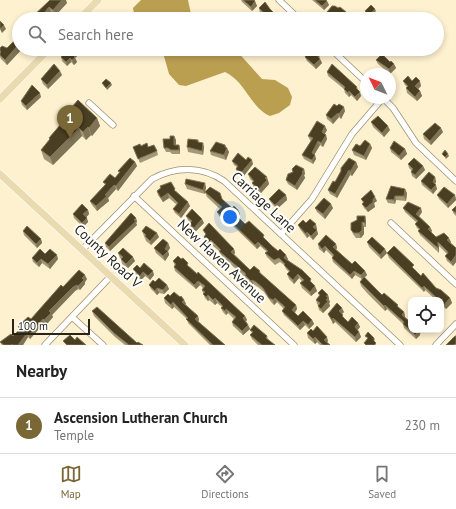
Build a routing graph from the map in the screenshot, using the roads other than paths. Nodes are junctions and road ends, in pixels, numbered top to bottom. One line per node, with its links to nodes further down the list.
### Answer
1 (98, 0): 3 (main road)
2 (279, 0): 4 (street)
3 (86, 12)
4 (292, 12)
5 (42, 56): 8 (main road)
6 (338, 56): 7 (street)
7 (360, 76)
8 (18, 80): 9 (main road); 13 (main road)
9 (0, 99)
10 (89, 103): 14 (street)
11 (378, 104): 21 (street)
12 (389, 104): 17 (street)
13 (0, 106)
14 (113, 126)
15 (0, 174): 18 (main road, County Road V)
16 (0, 180): 18 (main road, County Road V)
17 (456, 181)
18 (12, 186): 22 (main road, County Road V)
19 (134, 196): 21 (street, Carriage Lane); 22 (street, Carriage Lane); 30 (street, New Haven Avenue)
20 (391, 223): 24 (street)
21 (281, 234): 31 (street, Carriage Lane)
22 (82, 250): 23 (main road, County Road V)
23 (111, 276): 25 (street); 29 (main road, County Road V)
24 (456, 284)
25 (72, 317): 27 (street); 28 (street)
26 (456, 324): 32 (street)
27 (46, 345)
28 (102, 345)
29 (185, 345)
30 (294, 345)
31 (400, 345)
32 (436, 345)

